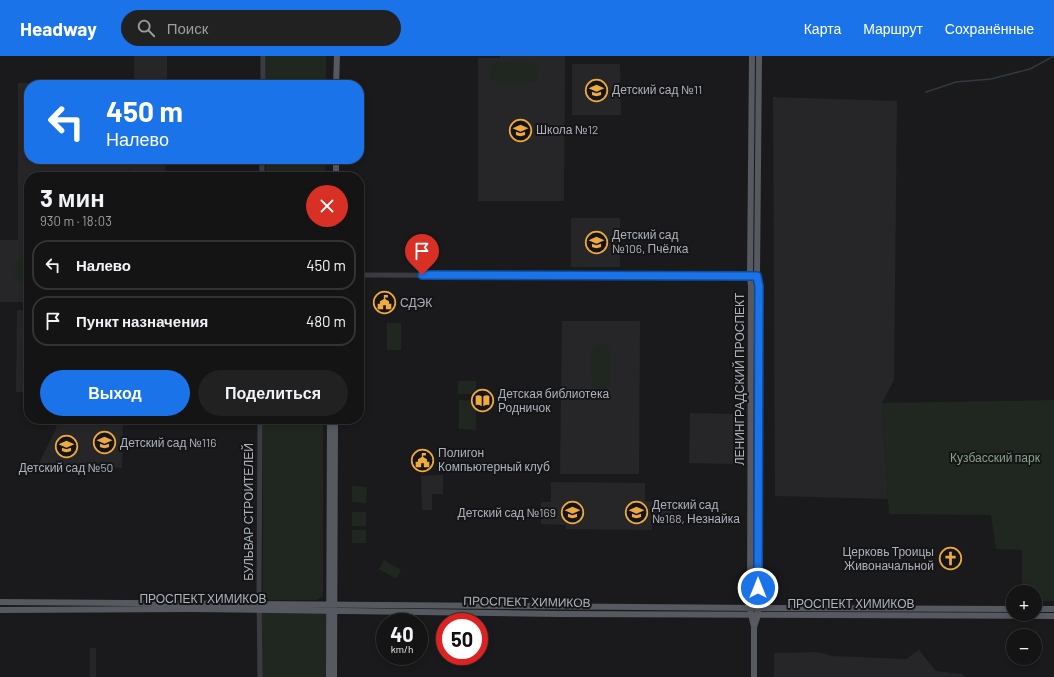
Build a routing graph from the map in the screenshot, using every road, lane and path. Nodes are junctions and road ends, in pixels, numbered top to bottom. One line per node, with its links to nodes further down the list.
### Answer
1 (263, 56): 6 (street)
2 (333, 56): 7 (main road)
3 (337, 56): 8 (main road)
4 (752, 56): 10 (main road, ЛЕНИНГРАДСКИЙ ПРОСПЕКТ)
5 (759, 56): 10 (main road, ЛЕНИНГРАДСКИЙ ПРОСПЕКТ)
6 (263, 80)
7 (333, 80)
8 (336, 80)
9 (364, 275): 10 (street)
10 (753, 276): 17 (main road, ЛЕНИНГРАДСКИЙ ПРОСПЕКТ); 22 (main road, ЛЕНИНГРАДСКИЙ ПРОСПЕКТ)
11 (260, 424): 15 (street, БУЛЬВАР СТРОИТЕЛЕЙ)
12 (330, 424): 16 (main road)
13 (335, 424): 16 (main road)
14 (0, 602): 15 (main road, ПРОСПЕКТ ХИМИКОВ)
15 (259, 607): 16 (main road, ПРОСПЕКТ ХИМИКОВ); 21 (main road, ПРОСПЕКТ ХИМИКОВ); 26 (street, БУЛЬВАР СТРОИТЕЛЕЙ)
16 (332, 608): 22 (main road, ПРОСПЕКТ ХИМИКОВ); 27 (main road); 28 (main road)
17 (758, 608): 18 (main road, ПРОСПЕКТ ХИМИКОВ); 22 (main road, ПРОСПЕКТ ХИМИКОВ); 23 (main road, ЛЕНИНГРАДСКИЙ ПРОСПЕКТ)
18 (1006, 609)
19 (1042, 609): 20 (main road)
20 (1054, 609)
21 (0, 610)
22 (750, 611): 23 (main road, ПРОСПЕКТ ХИМИКОВ); 25 (main road, ЛЕНИНГРАДСКИЙ ПРОСПЕКТ)
23 (758, 615): 24 (main road, ПРОСПЕКТ ХИМИКОВ); 25 (main road, ЛЕНИНГРАДСКИЙ ПРОСПЕКТ)
24 (1054, 616)
25 (754, 627): 29 (main road, ЛЕНИНГРАДСКИЙ ПРОСПЕКТ)
26 (260, 677)
27 (329, 677)
28 (334, 677)
29 (754, 677)

